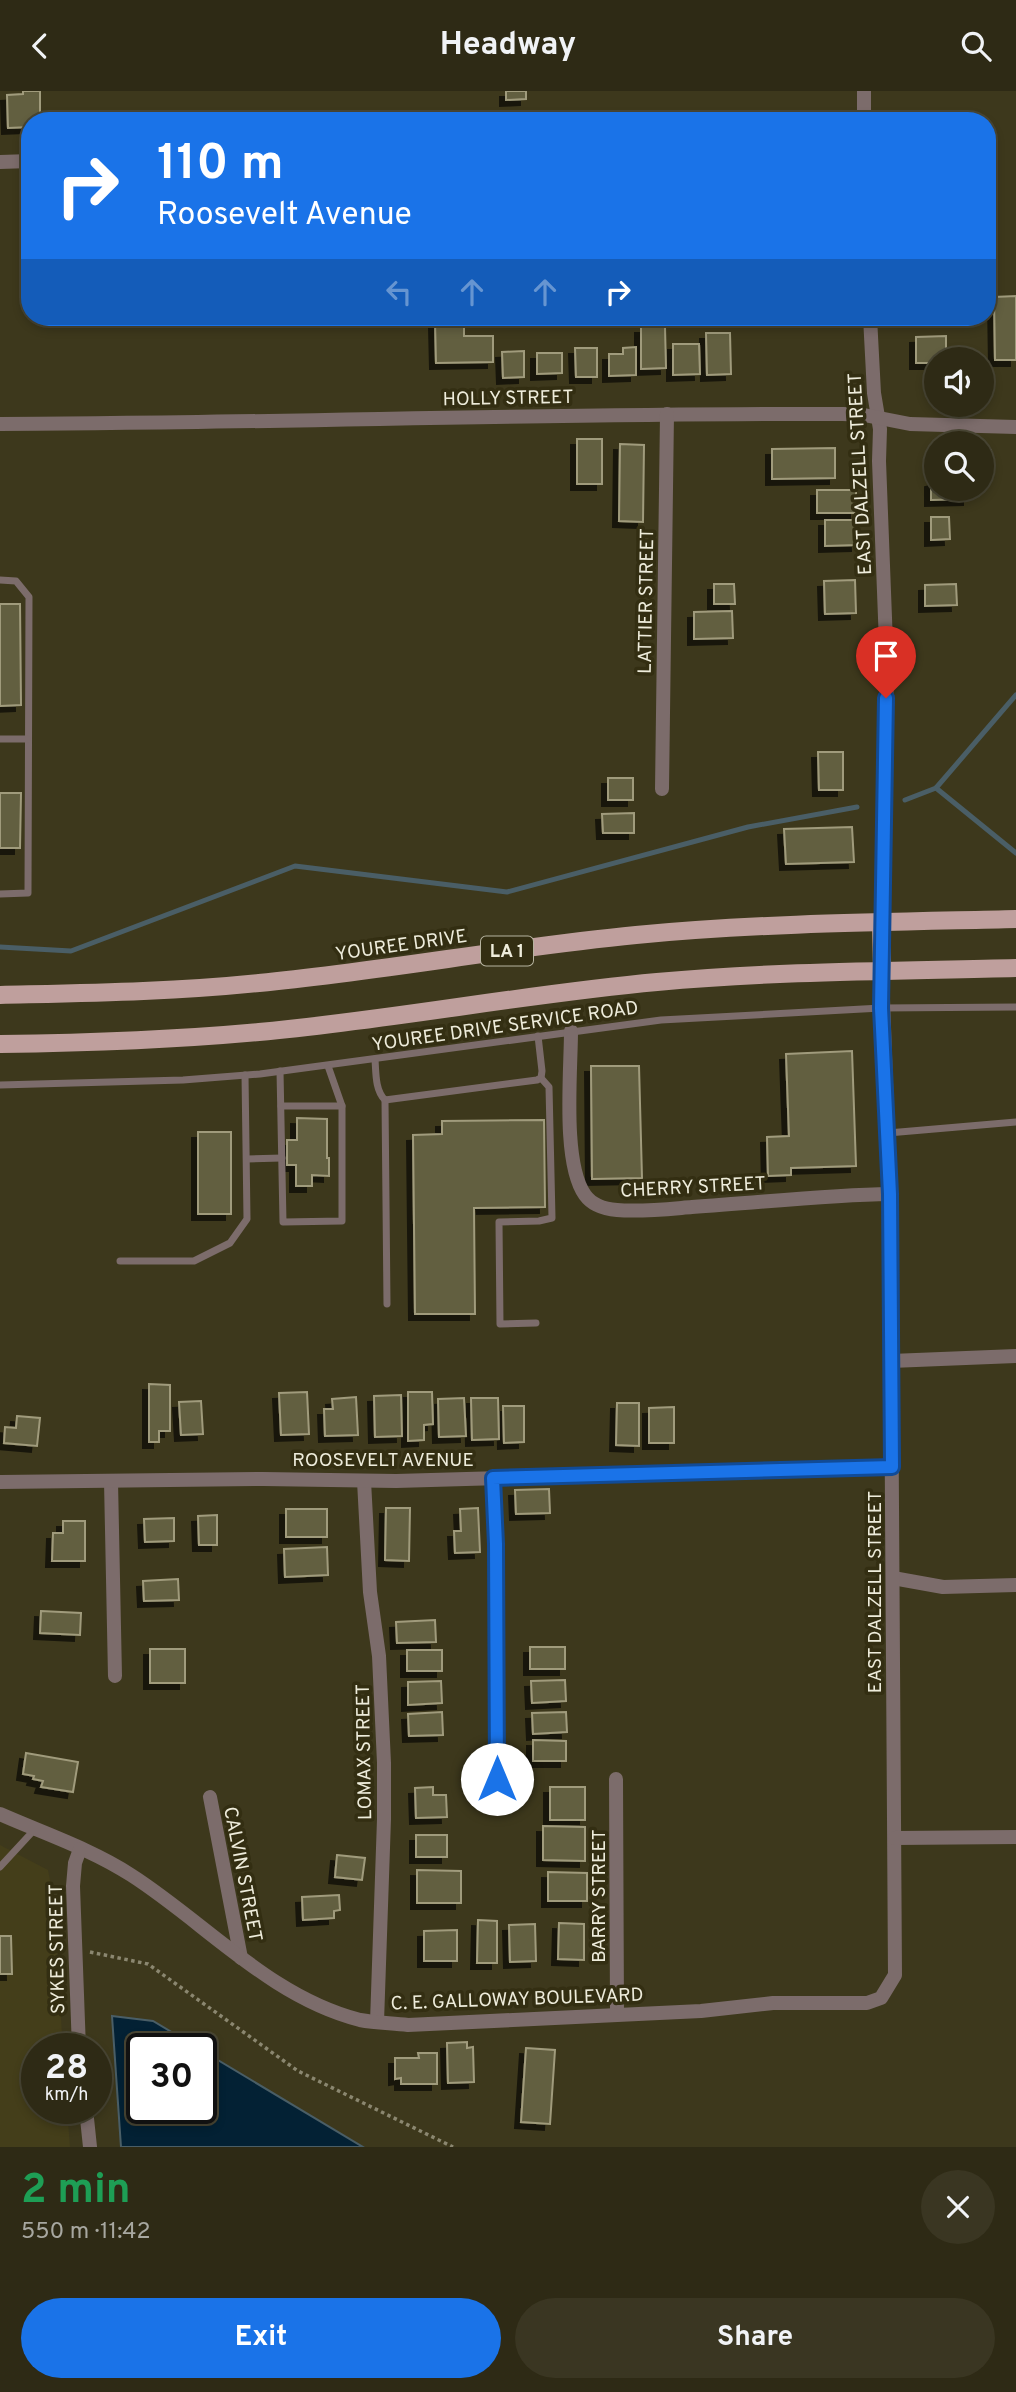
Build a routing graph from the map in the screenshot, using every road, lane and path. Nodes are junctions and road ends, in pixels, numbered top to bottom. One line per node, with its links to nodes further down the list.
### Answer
1 (864, 91): 2 (street)
2 (864, 112)
3 (0, 162): 4 (street)
4 (21, 162)
5 (870, 326): 7 (street, EAST DALZELL STREET)
6 (667, 414): 7 (street, HOLLY STREET); 8 (street, HOLLY STREET); 13 (street, LATTIER STREET)
7 (878, 418): 9 (street, HOLLY STREET); 16 (street, EAST DALZELL STREET)
8 (0, 424)
9 (1016, 427)
10 (0, 580): 12 (lane)
11 (0, 739): 12 (lane)
12 (27, 739): 14 (lane)
13 (662, 789)
14 (0, 894)
15 (1016, 919): 16 (main road, YOUREE DRIVE / LA 1)
16 (881, 922): 18 (main road); 19 (main road, YOUREE DRIVE / LA 1)
17 (1016, 968): 18 (main road)
18 (882, 971): 21 (street, EAST DALZELL STREET); 24 (main road)
19 (0, 995)
20 (1016, 1007): 21 (lane, YOUREE DRIVE SERVICE ROAD)
21 (881, 1008): 22 (lane, YOUREE DRIVE SERVICE ROAD); 35 (street, EAST DALZELL STREET)
22 (571, 1031): 23 (lane, YOUREE DRIVE SERVICE ROAD); 38 (street, CHERRY STREET)
23 (538, 1036): 25 (lane, YOUREE DRIVE SERVICE ROAD); 29 (lane)
24 (0, 1044)
25 (375, 1059): 26 (lane, YOUREE DRIVE SERVICE ROAD); 31 (lane)
26 (328, 1066): 27 (lane, YOUREE DRIVE SERVICE ROAD); 33 (lane)
27 (280, 1071): 28 (lane, YOUREE DRIVE SERVICE ROAD); 32 (lane)
28 (245, 1075): 30 (lane, YOUREE DRIVE SERVICE ROAD); 37 (lane)
29 (541, 1078): 31 (lane); 41 (lane)
30 (0, 1085)
31 (386, 1100): 40 (lane)
32 (281, 1106): 33 (lane); 36 (lane)
33 (342, 1106): 36 (lane)
34 (1016, 1122): 35 (lane)
35 (887, 1133): 38 (street, EAST DALZELL STREET)
36 (282, 1157): 37 (lane)
37 (247, 1159): 39 (lane)
38 (890, 1194): 43 (street, EAST DALZELL STREET)
39 (120, 1261)
40 (387, 1304)
41 (536, 1323)
42 (1016, 1356): 43 (street)
43 (891, 1361): 44 (street, EAST DALZELL STREET)
44 (892, 1467): 45 (street, ROOSEVELT AVENUE); 49 (street, EAST DALZELL STREET)
45 (493, 1478): 47 (street, ROOSEVELT AVENUE); 52 (street)
46 (111, 1481): 47 (street, ROOSEVELT AVENUE); 48 (street, ROOSEVELT AVENUE); 51 (street)
47 (364, 1481): 65 (street, LOMAX STREET)
48 (0, 1482)
49 (893, 1578): 50 (street); 57 (street, EAST DALZELL STREET)
50 (1016, 1585)
51 (115, 1676)
52 (497, 1779)
53 (616, 1779): 64 (street, BARRY STREET)
54 (210, 1797): 62 (street, CALVIN STREET)
55 (0, 1814): 56 (street, C. E. GALLOWAY BOULEVARD)
56 (35, 1829): 59 (street, C. E. GALLOWAY BOULEVARD); 60 (lane)
57 (895, 1837): 58 (street); 63 (street, EAST DALZELL STREET)
58 (1016, 1837)
59 (80, 1849): 61 (street, SYKES STREET); 62 (street, C. E. GALLOWAY BOULEVARD)
60 (0, 1867)
61 (75, 1948): 66 (street, SYKES STREET); 69 (path)
62 (241, 1958): 65 (street, C. E. GALLOWAY BOULEVARD)
63 (881, 1999): 64 (street, C. E. GALLOWAY BOULEVARD)
64 (617, 2014): 65 (street, C. E. GALLOWAY BOULEVARD)
65 (377, 2022)
66 (78, 2033)
67 (88, 2124): 68 (street)
68 (90, 2147)
69 (453, 2147)

